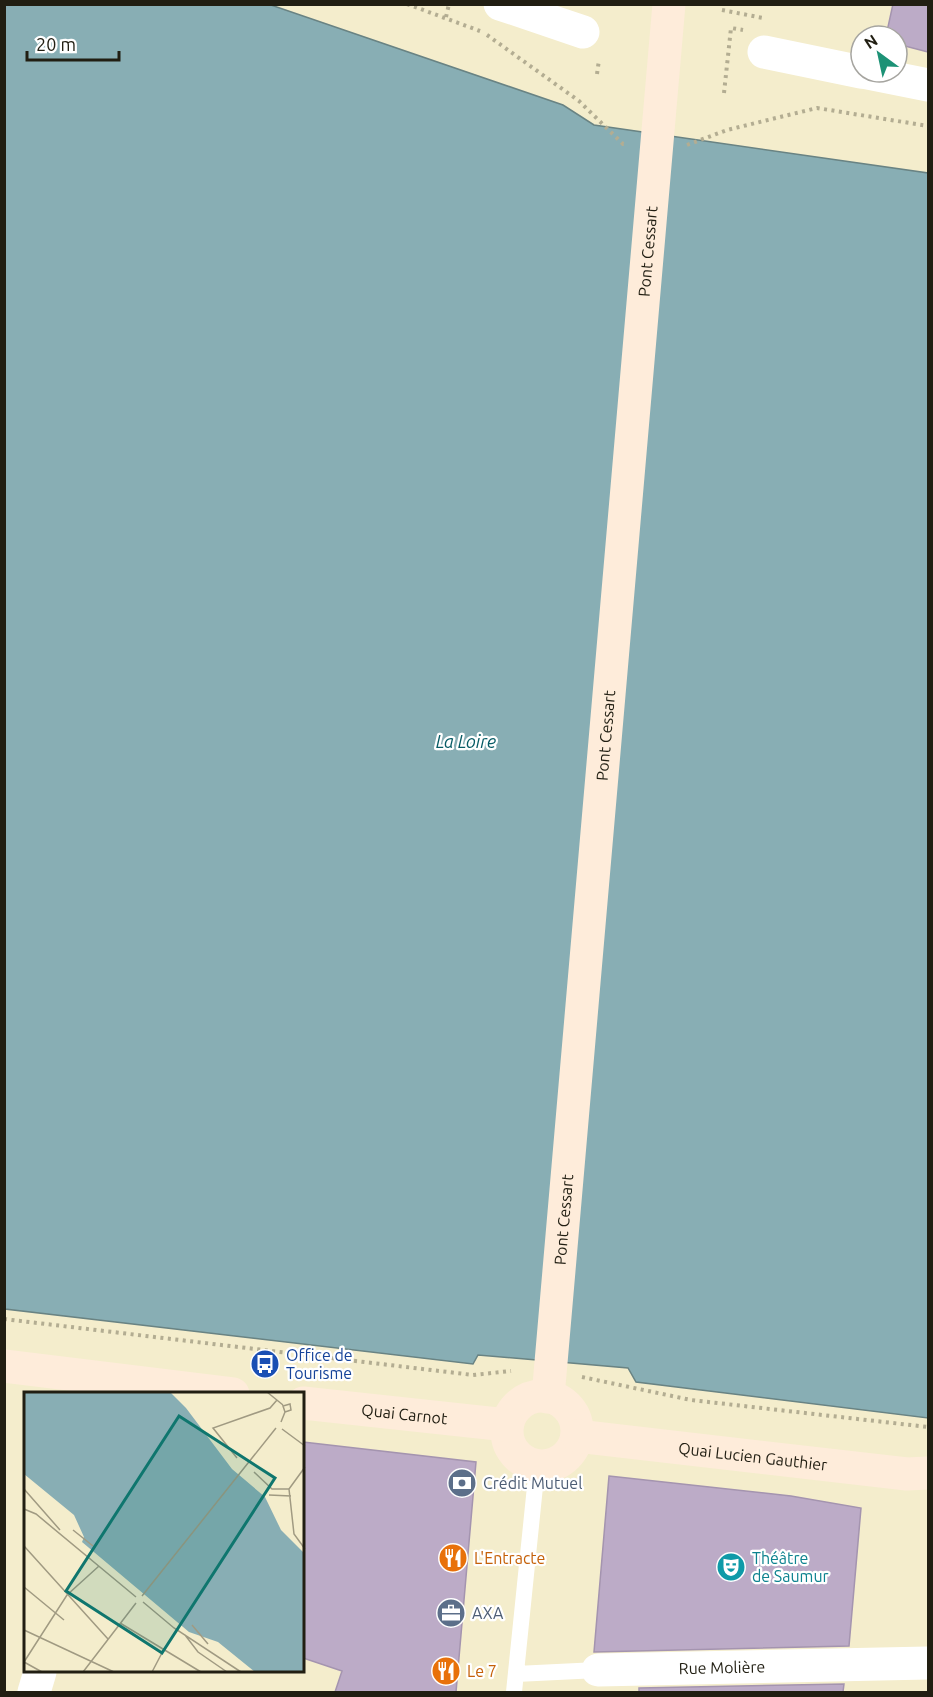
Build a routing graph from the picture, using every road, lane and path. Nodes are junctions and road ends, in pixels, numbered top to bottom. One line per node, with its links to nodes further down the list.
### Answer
1 (449, 4): 4 (path)
2 (500, 4): 6 (street)
3 (669, 4): 16 (main road, Pont Cessart)
4 (446, 17)
5 (731, 28): 11 (path)
6 (583, 32)
7 (764, 52): 8 (street)
8 (849, 69)
9 (909, 81): 10 (street)
10 (928, 85)
11 (724, 93)
12 (4, 1319): 14 (path)
13 (4, 1366): 17 (main road)
14 (510, 1371)
15 (582, 1377): 21 (path)
16 (549, 1381): 20 (main road); 22 (main road)
17 (119, 1387): 18 (main road)
18 (200, 1392)
19 (304, 1403): 20 (main road, Quai Carnot)
20 (507, 1425): 23 (main road)
21 (928, 1427)
22 (577, 1436): 23 (main road); 24 (main road, Quai Lucien Gauthier)
23 (537, 1467): 28 (lane)
24 (928, 1473)
25 (928, 1663): 26 (street, Rue Molière)
26 (598, 1670): 28 (lane, Rue Molière)
27 (39, 1673): 29 (street)
28 (516, 1674): 30 (lane)
29 (34, 1692)
30 (514, 1692)

